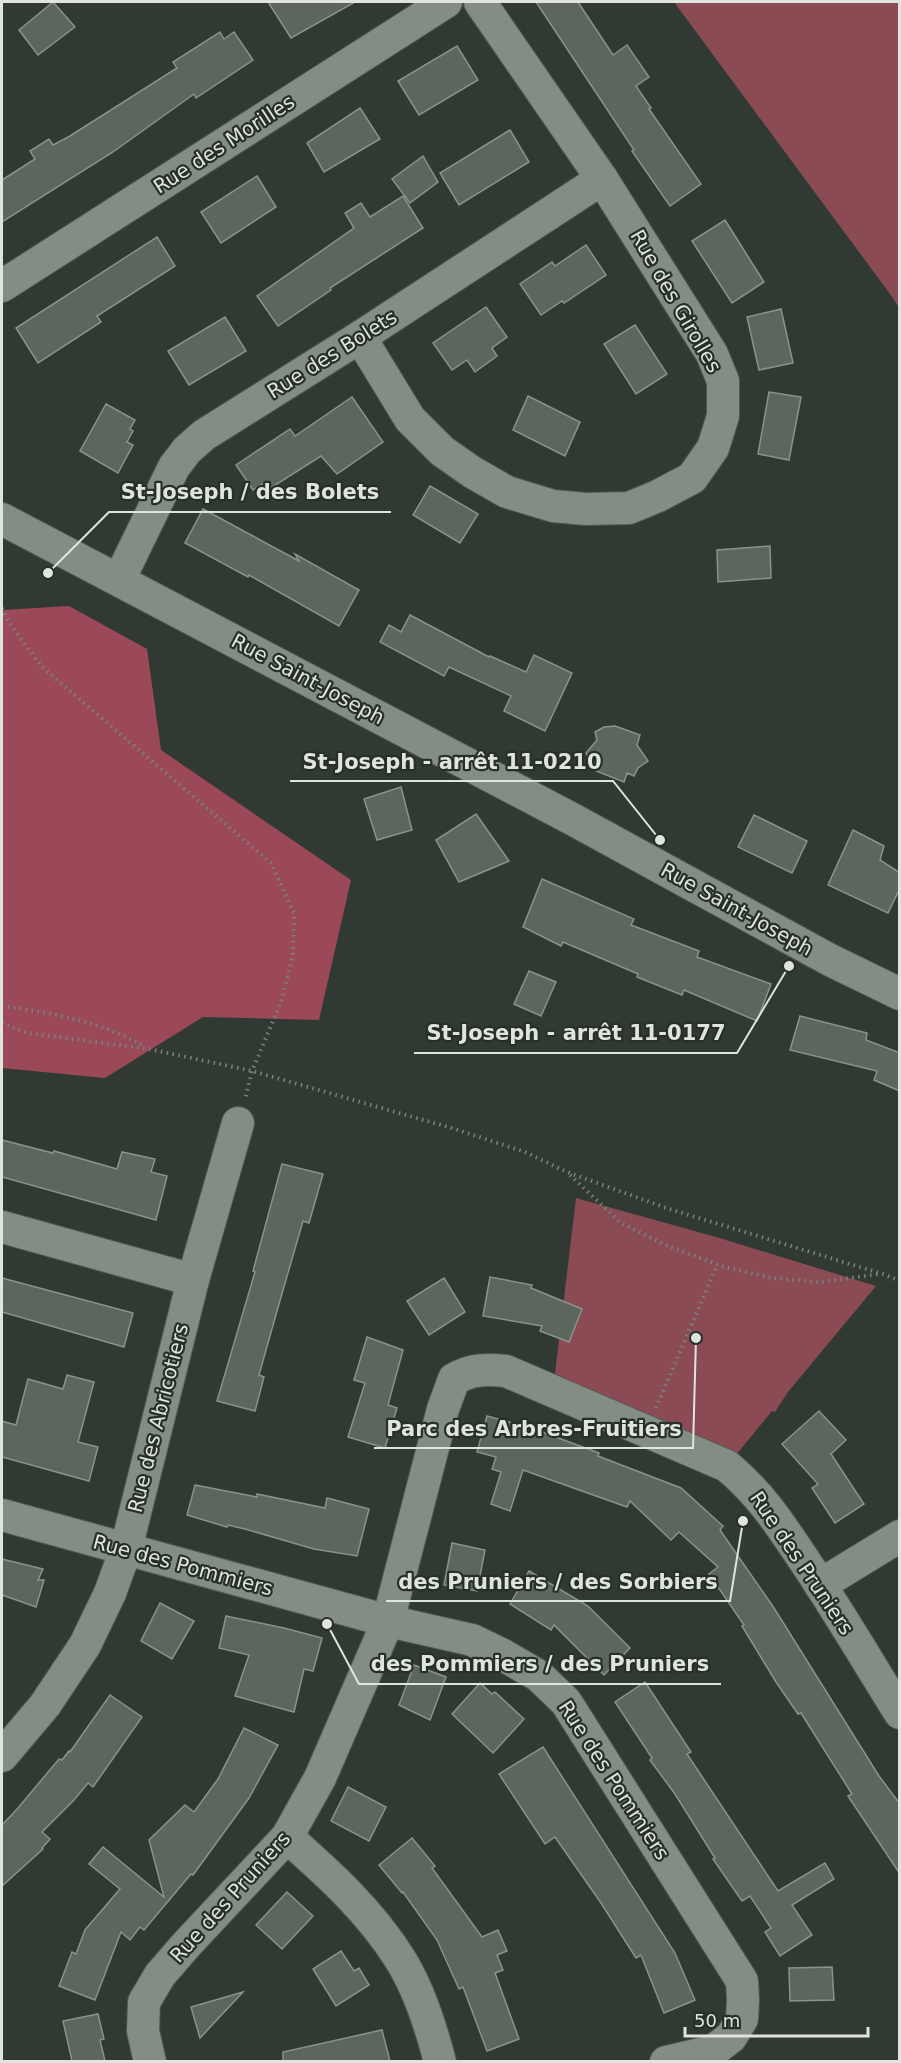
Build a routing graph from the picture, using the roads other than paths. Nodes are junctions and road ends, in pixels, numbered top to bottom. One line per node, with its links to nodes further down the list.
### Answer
1 (446, 2): 4 (street, Rue des Morilles)
2 (480, 2): 3 (street, Rue des Girolles)
3 (602, 179): 5 (street, Rue des Bolets); 5 (street, Rue des Girolles)
4 (2, 286)
5 (360, 337): 7 (street, Rue des Bolets)
6 (2, 519): 7 (street, Rue Saint-Joseph)
7 (119, 580): 8 (street, Rue Saint-Joseph)
8 (900, 994)
9 (238, 1123): 11 (street, Rue des Abricotiers)
10 (2, 1227): 11 (street)
11 (193, 1280): 14 (street, Rue des Abricotiers)
12 (2, 1515): 14 (street, Rue des Pommiers)
13 (900, 1536): 15 (street)
14 (126, 1549): 16 (street, Rue des Pommiers); 18 (street, Rue des Abricotiers)
15 (820, 1586): 16 (street, Rue des Pruniers); 17 (street, Rue des Pruniers)
16 (388, 1621): 19 (street, Rue des Pruniers); 22 (street, Rue des Pommiers)
17 (900, 1713)
18 (2, 1756)
19 (287, 1837): 20 (street, Rue des Pruniers); 21 (street)
20 (150, 2061)
21 (440, 2061)
22 (666, 2061)

